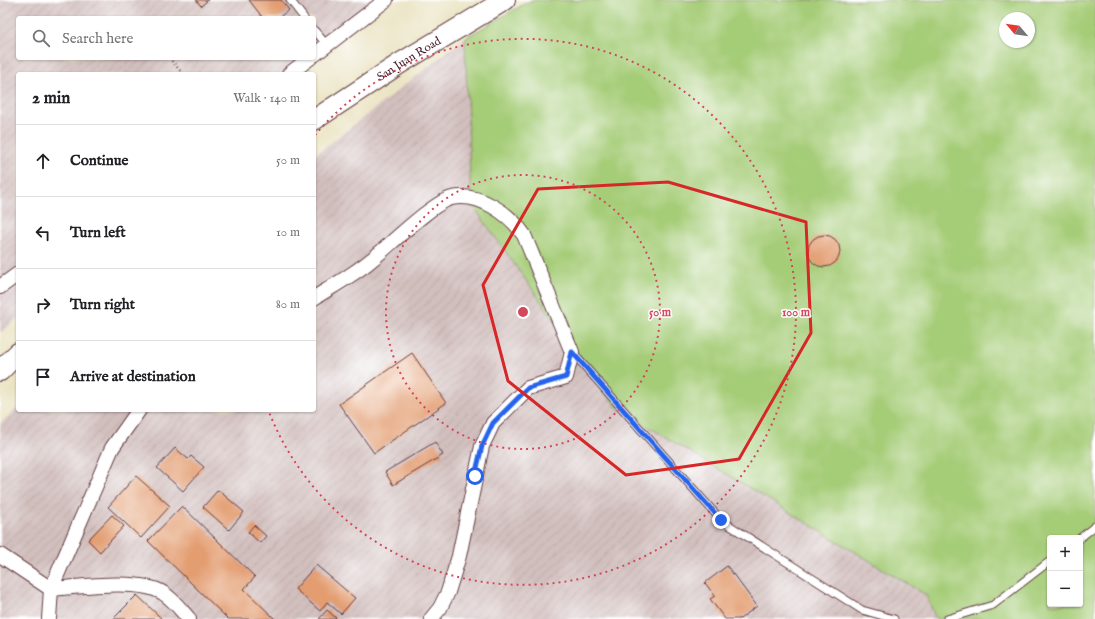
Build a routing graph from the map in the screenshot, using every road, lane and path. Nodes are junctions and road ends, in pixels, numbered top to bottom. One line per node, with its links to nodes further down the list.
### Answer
1 (290, 0): 4 (lane)
2 (386, 0): 6 (street)
3 (505, 0): 12 (main road, San Juan Road)
4 (302, 16)
5 (316, 32): 6 (lane)
6 (327, 45): 7 (street)
7 (316, 53)
8 (171, 60): 10 (path)
9 (307, 60): 11 (street)
10 (181, 72)
11 (292, 72)
12 (316, 119)
13 (16, 275): 14 (street)
14 (0, 287)
15 (316, 297): 16 (street)
16 (572, 352): 27 (street); 28 (lane)
17 (16, 355): 18 (main road)
18 (0, 371)
19 (138, 412): 24 (street)
20 (1095, 526): 21 (lane)
21 (1083, 536)
22 (0, 555): 24 (street)
23 (1047, 563): 29 (lane)
24 (50, 589): 25 (street); 26 (street)
25 (49, 619)
26 (189, 619)
27 (431, 619)
28 (894, 619)
29 (947, 619)

